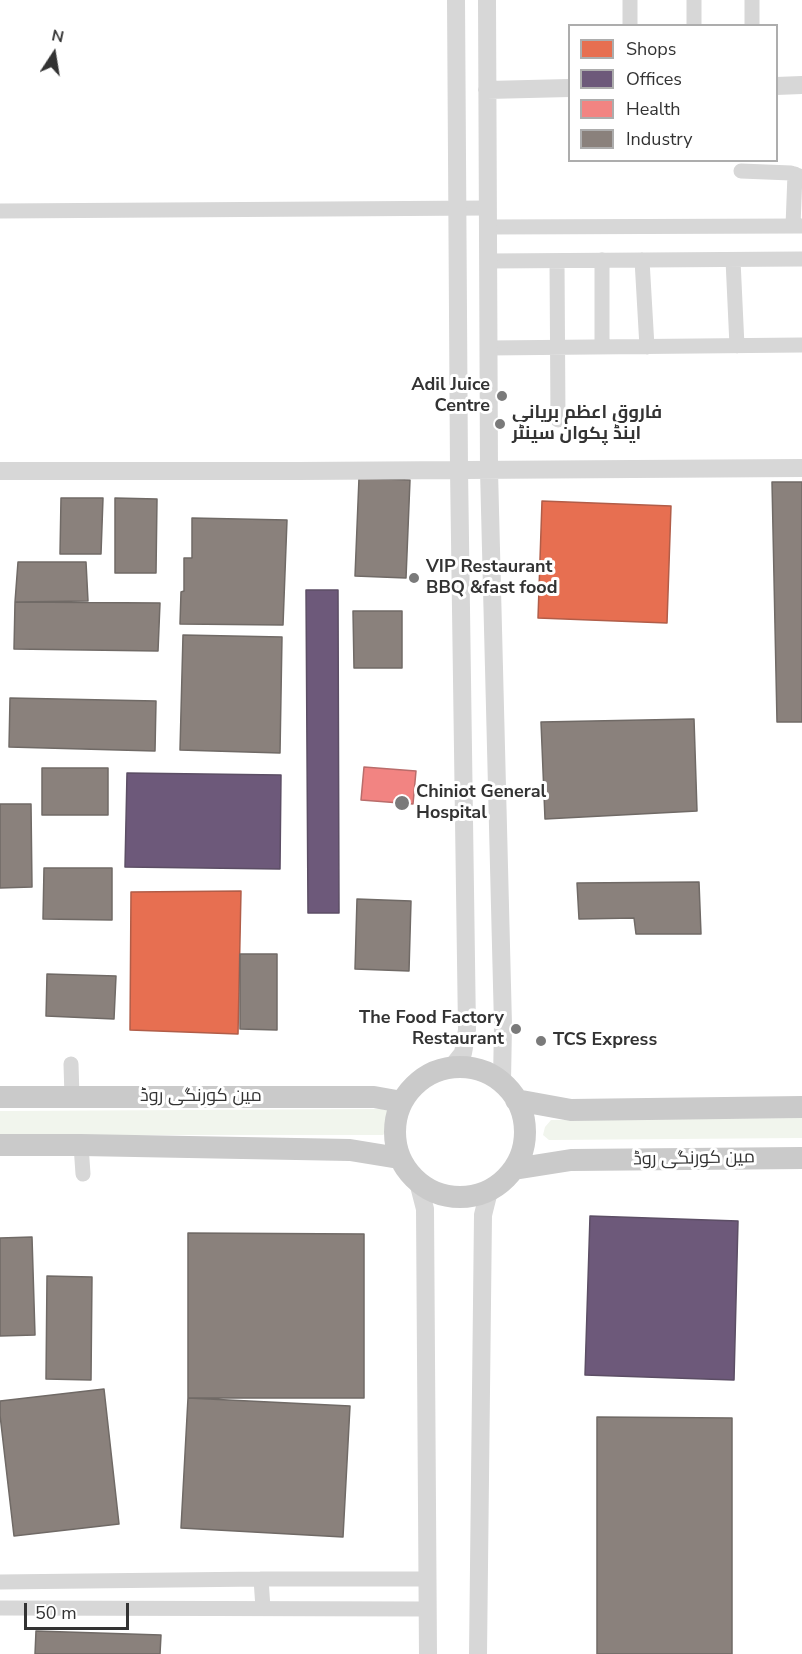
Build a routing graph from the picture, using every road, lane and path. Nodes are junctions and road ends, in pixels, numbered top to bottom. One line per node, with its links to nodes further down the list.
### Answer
1 (456, 0): 15 (street)
2 (487, 0): 12 (street)
3 (630, 0): 6 (street)
4 (694, 0): 7 (street)
5 (752, 0): 8 (street)
6 (630, 24)
7 (694, 24)
8 (752, 24)
9 (778, 86): 10 (street)
10 (802, 86)
11 (568, 88): 12 (street)
12 (487, 90): 16 (street)
13 (741, 171): 14 (street)
14 (798, 176): 18 (street)
15 (457, 208): 16 (street); 17 (street); 34 (street)
16 (488, 208): 19 (street)
17 (0, 211)
18 (798, 226): 19 (street)
19 (488, 227): 23 (street)
20 (642, 260): 21 (street); 25 (street); 30 (street)
21 (733, 260): 22 (street); 27 (street)
22 (802, 260)
23 (488, 261): 24 (street); 31 (street)
24 (557, 261): 25 (street); 28 (street)
25 (602, 261): 29 (street)
26 (802, 345): 27 (street)
27 (737, 346): 30 (street)
28 (557, 347): 29 (street); 31 (street); 32 (street)
29 (602, 347): 30 (street)
30 (647, 347)
31 (488, 348): 35 (street)
32 (558, 420)
33 (802, 468): 35 (street)
34 (459, 470): 35 (street); 36 (street); 38 (street)
35 (489, 470): 39 (street)
36 (0, 471)
37 (71, 1064): 41 (street)
38 (451, 1068): 39 (main road); 43 (main road)
39 (502, 1082): 42 (main road)
40 (0, 1097): 41 (main road, مین کورنگی روڈ)
41 (72, 1097): 43 (main road, مین کورنگی روڈ)
42 (516, 1100): 44 (main road); 49 (main road)
43 (402, 1102): 47 (main road)
44 (802, 1107)
45 (81, 1144): 46 (main road); 47 (main road); 50 (street)
46 (0, 1145)
47 (399, 1158): 51 (main road)
48 (802, 1158): 49 (main road, مین کورنگی روڈ)
49 (514, 1169): 52 (main road)
50 (83, 1174)
51 (418, 1182): 52 (main road); 54 (street)
52 (489, 1191): 60 (street)
53 (261, 1579): 54 (street); 55 (street); 57 (street)
54 (427, 1579): 58 (street)
55 (0, 1582)
56 (0, 1608): 57 (street)
57 (263, 1608): 58 (street)
58 (427, 1609): 59 (street)
59 (428, 1654)
60 (478, 1654)

